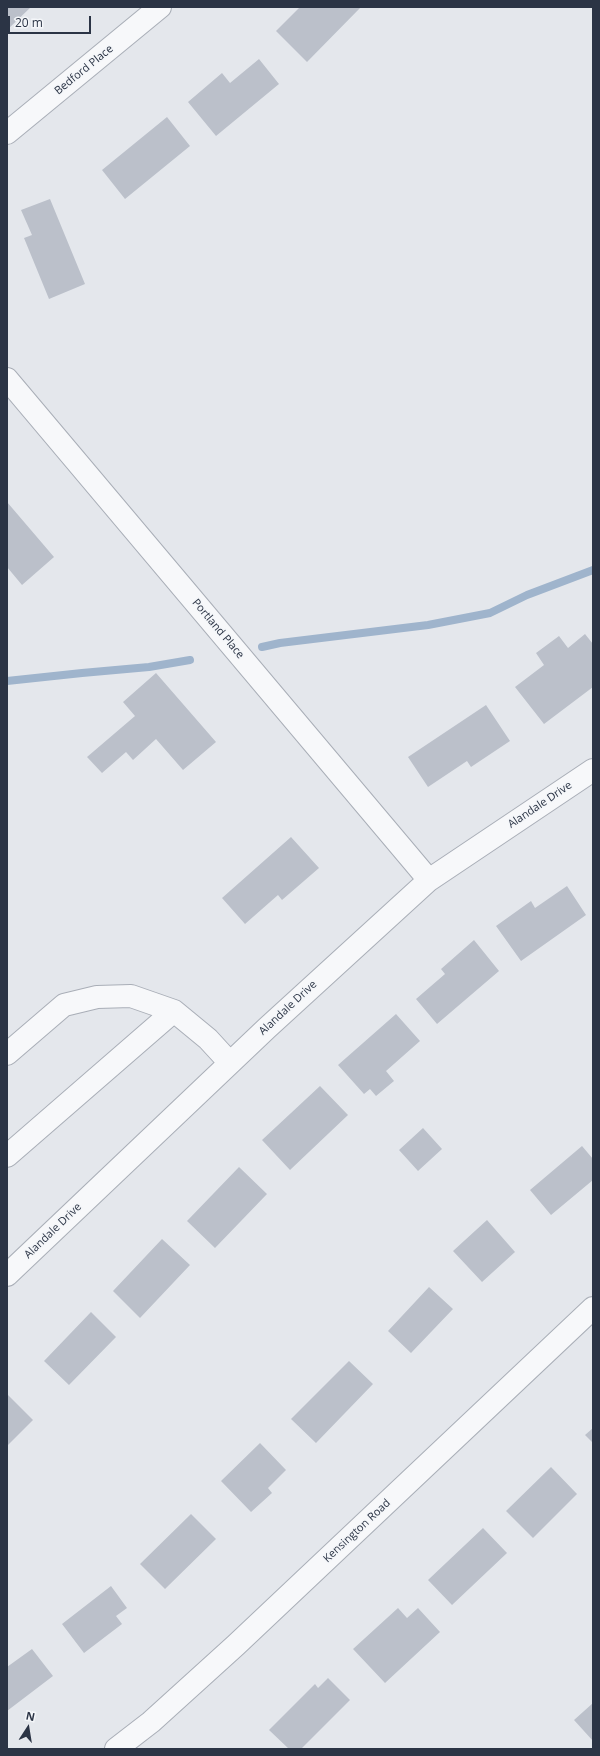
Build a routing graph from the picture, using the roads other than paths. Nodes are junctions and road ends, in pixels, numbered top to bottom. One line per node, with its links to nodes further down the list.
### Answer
1 (160, 7): 2 (street, Bedford Place)
2 (7, 133)
3 (7, 379): 5 (street, Portland Place)
4 (593, 770): 5 (street, Alandale Drive)
5 (429, 880): 8 (street, Alandale Drive)
6 (174, 1011): 7 (street); 8 (street); 9 (street)
7 (7, 1054)
8 (230, 1063): 10 (street, Alandale Drive)
9 (7, 1156)
10 (7, 1275)
11 (593, 1308): 12 (street, Kensington Road)
12 (116, 1749)

